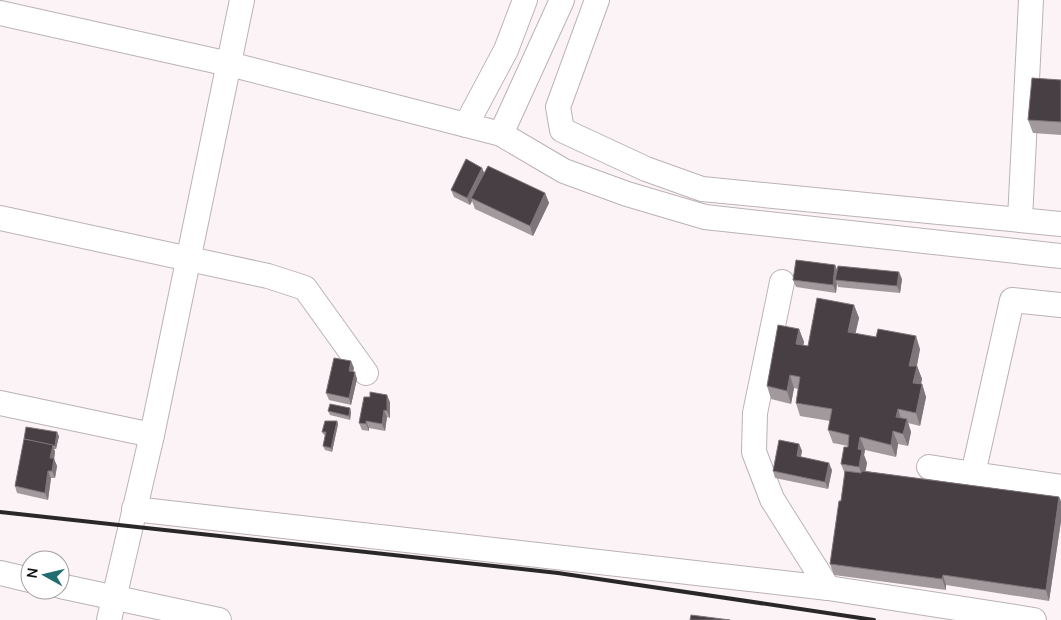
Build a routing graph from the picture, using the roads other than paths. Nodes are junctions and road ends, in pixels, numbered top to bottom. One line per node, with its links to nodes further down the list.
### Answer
1 (242, 0): 7 (street)
2 (525, 0): 8 (street)
3 (562, 0): 9 (street)
4 (597, 0): 11 (street)
5 (1031, 0): 11 (street)
6 (0, 13): 7 (street)
7 (229, 64): 8 (street); 14 (street)
8 (466, 125): 9 (street)
9 (501, 134): 13 (street)
10 (0, 218): 14 (street)
11 (1020, 219): 12 (street)
12 (1061, 224)
13 (1061, 256)
14 (189, 258): 17 (street); 19 (street)
15 (782, 282): 26 (street)
16 (1061, 305): 21 (street)
17 (366, 373)
18 (0, 403): 19 (street)
19 (152, 435): 23 (street)
20 (929, 467): 21 (street)
21 (973, 474): 22 (street)
22 (1061, 487)
23 (134, 509): 26 (street); 28 (street)
24 (0, 573): 25 (street)
25 (20, 578)
26 (828, 588): 30 (street)
27 (70, 591): 28 (street)
28 (111, 609): 29 (street)
29 (219, 620)
30 (1034, 620)

